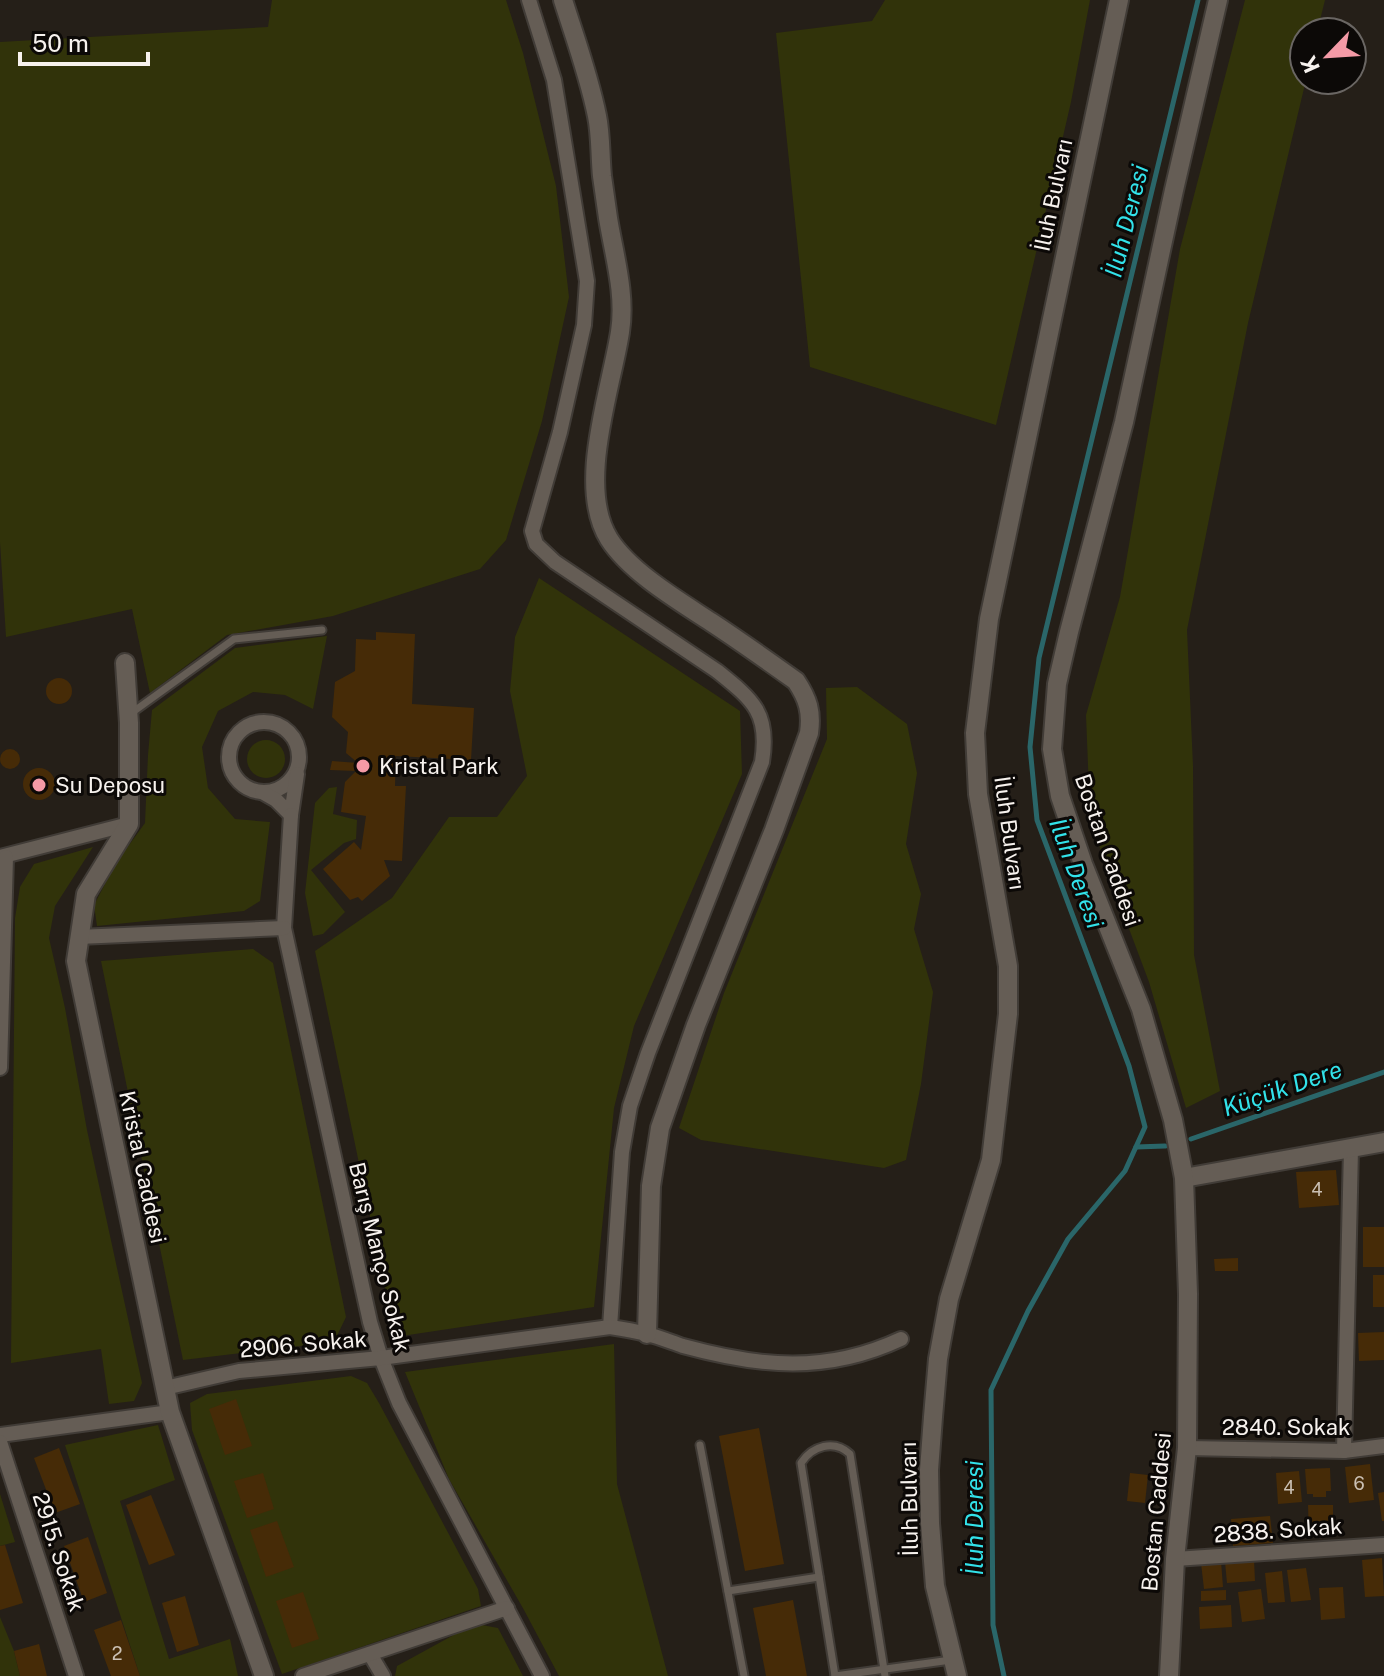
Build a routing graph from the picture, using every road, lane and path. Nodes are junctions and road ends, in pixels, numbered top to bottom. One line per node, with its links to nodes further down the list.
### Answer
1 (529, 0): 19 (street)
2 (563, 0): 20 (street)
3 (1119, 0): 37 (street, İluh Bulvarı)
4 (1218, 0): 18 (street, Bostan Caddesi)
5 (322, 630): 7 (lane)
6 (125, 663): 7 (street)
7 (128, 716): 11 (street)
8 (298, 767): 9 (street); 9 (street); 10 (street, Barış Manço Sokak)
9 (262, 792): 10 (street)
10 (291, 815): 13 (street, Barış Manço Sokak)
11 (129, 824): 12 (street); 14 (street, Kristal Caddesi)
12 (3, 857): 15 (street)
13 (284, 928): 14 (street); 22 (street, Barış Manço Sokak)
14 (78, 937): 23 (street, Kristal Caddesi)
15 (0, 1068)
16 (1384, 1142): 17 (street)
17 (1351, 1149): 18 (street); 30 (street)
18 (1184, 1178): 29 (street, Bostan Caddesi)
19 (610, 1327): 20 (street, 2906. Sokak); 22 (street, 2906. Sokak)
20 (647, 1334): 21 (street, 2906. Sokak)
21 (901, 1339)
22 (381, 1358): 23 (street, 2906. Sokak); 35 (street, Barış Manço Sokak)
23 (165, 1388): 24 (street, Kristal Caddesi)
24 (170, 1412): 25 (street); 40 (street, Kristal Caddesi)
25 (0, 1435)
26 (0, 1442): 39 (street, 2915. Sokak)
27 (700, 1445): 34 (lane)
28 (1384, 1446): 30 (street, 2840. Sokak)
29 (1187, 1448): 30 (street, 2840. Sokak); 32 (street, Bostan Caddesi)
30 (1344, 1451)
31 (1384, 1545): 32 (street, 2838. Sokak)
32 (1175, 1559): 46 (street, Bostan Caddesi)
33 (819, 1577): 34 (lane); 38 (lane); 45 (lane)
34 (728, 1591): 44 (lane)
35 (507, 1608): 36 (street); 43 (street, Barış Manço Sokak)
36 (370, 1654): 41 (street); 42 (street)
37 (955, 1668): 38 (lane)
38 (885, 1672): 45 (lane)
39 (76, 1676)
40 (264, 1676)
41 (303, 1676)
42 (383, 1676)
43 (542, 1676)
44 (744, 1676)
45 (835, 1676)
46 (1169, 1676)

